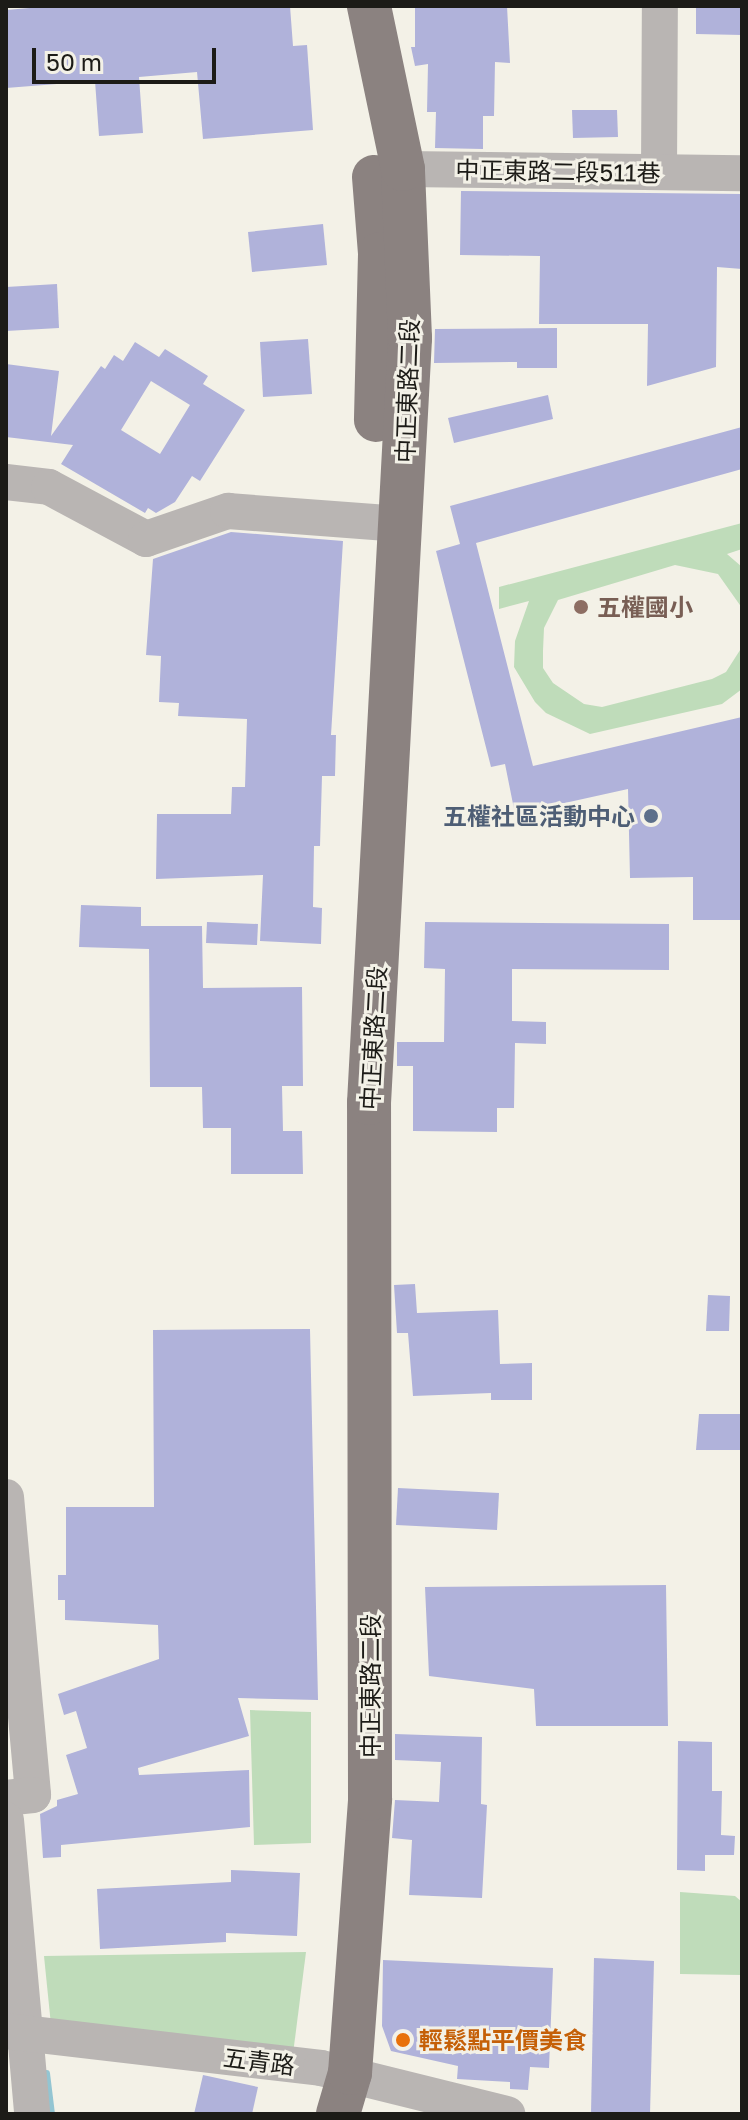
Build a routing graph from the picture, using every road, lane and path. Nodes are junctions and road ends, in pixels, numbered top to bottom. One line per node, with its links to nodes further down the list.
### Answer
1 (341, 6): 4 (main road, 中正東路二段)
2 (369, 6): 4 (main road, 中正東路二段)
3 (660, 6): 5 (street)
4 (388, 172): 5 (street, 中正東路二段511巷); 8 (main road, 中正東路二段)
5 (659, 172): 6 (street, 中正東路二段511巷)
6 (742, 173)
7 (6, 482): 8 (street)
8 (387, 522): 13 (main road, 中正東路二段)
9 (6, 1497): 10 (street)
10 (6, 1798)
11 (6, 1820): 12 (street)
12 (14, 2031): 13 (street, 五青路); 14 (street)
13 (336, 2085): 15 (main road, 中正東路二段); 16 (street, 五青路)
14 (32, 2114)
15 (309, 2114)
16 (507, 2114)

